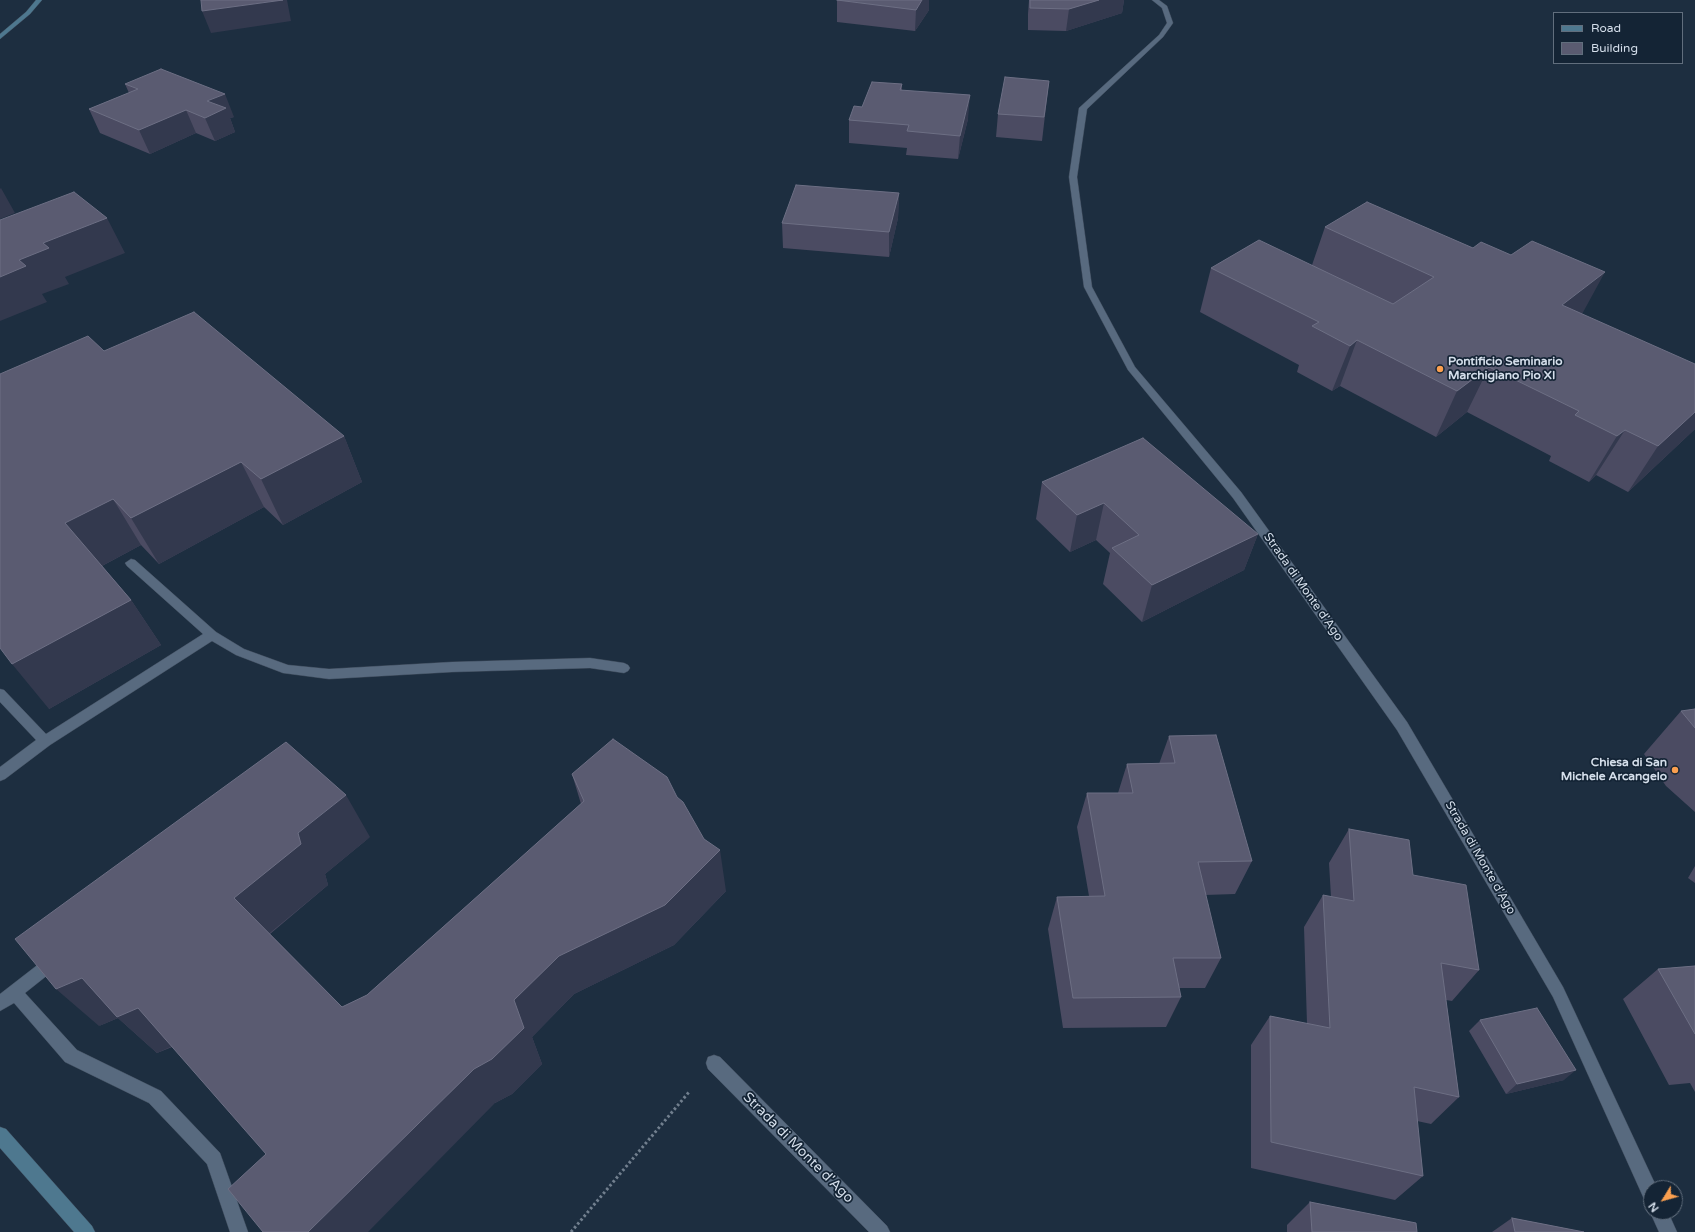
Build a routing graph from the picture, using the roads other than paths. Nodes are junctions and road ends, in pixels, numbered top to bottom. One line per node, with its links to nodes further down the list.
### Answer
1 (39, 0): 3 (main road)
2 (1155, 0): 15 (street, Strada di Monte d'Ago)
3 (0, 37)
4 (131, 563): 5 (street)
5 (212, 635): 6 (street); 8 (street)
6 (624, 668)
7 (0, 694): 8 (street)
8 (44, 741): 9 (street)
9 (0, 775)
10 (65, 953): 11 (street)
11 (14, 992): 12 (street); 18 (street)
12 (0, 1004)
13 (714, 1063): 19 (street, Strada di Monte d'Ago)
14 (0, 1135): 17 (main road)
15 (1644, 1180)
16 (1663, 1220): 20 (street)
17 (86, 1232)
18 (239, 1232)
19 (881, 1232)
20 (1668, 1232)

